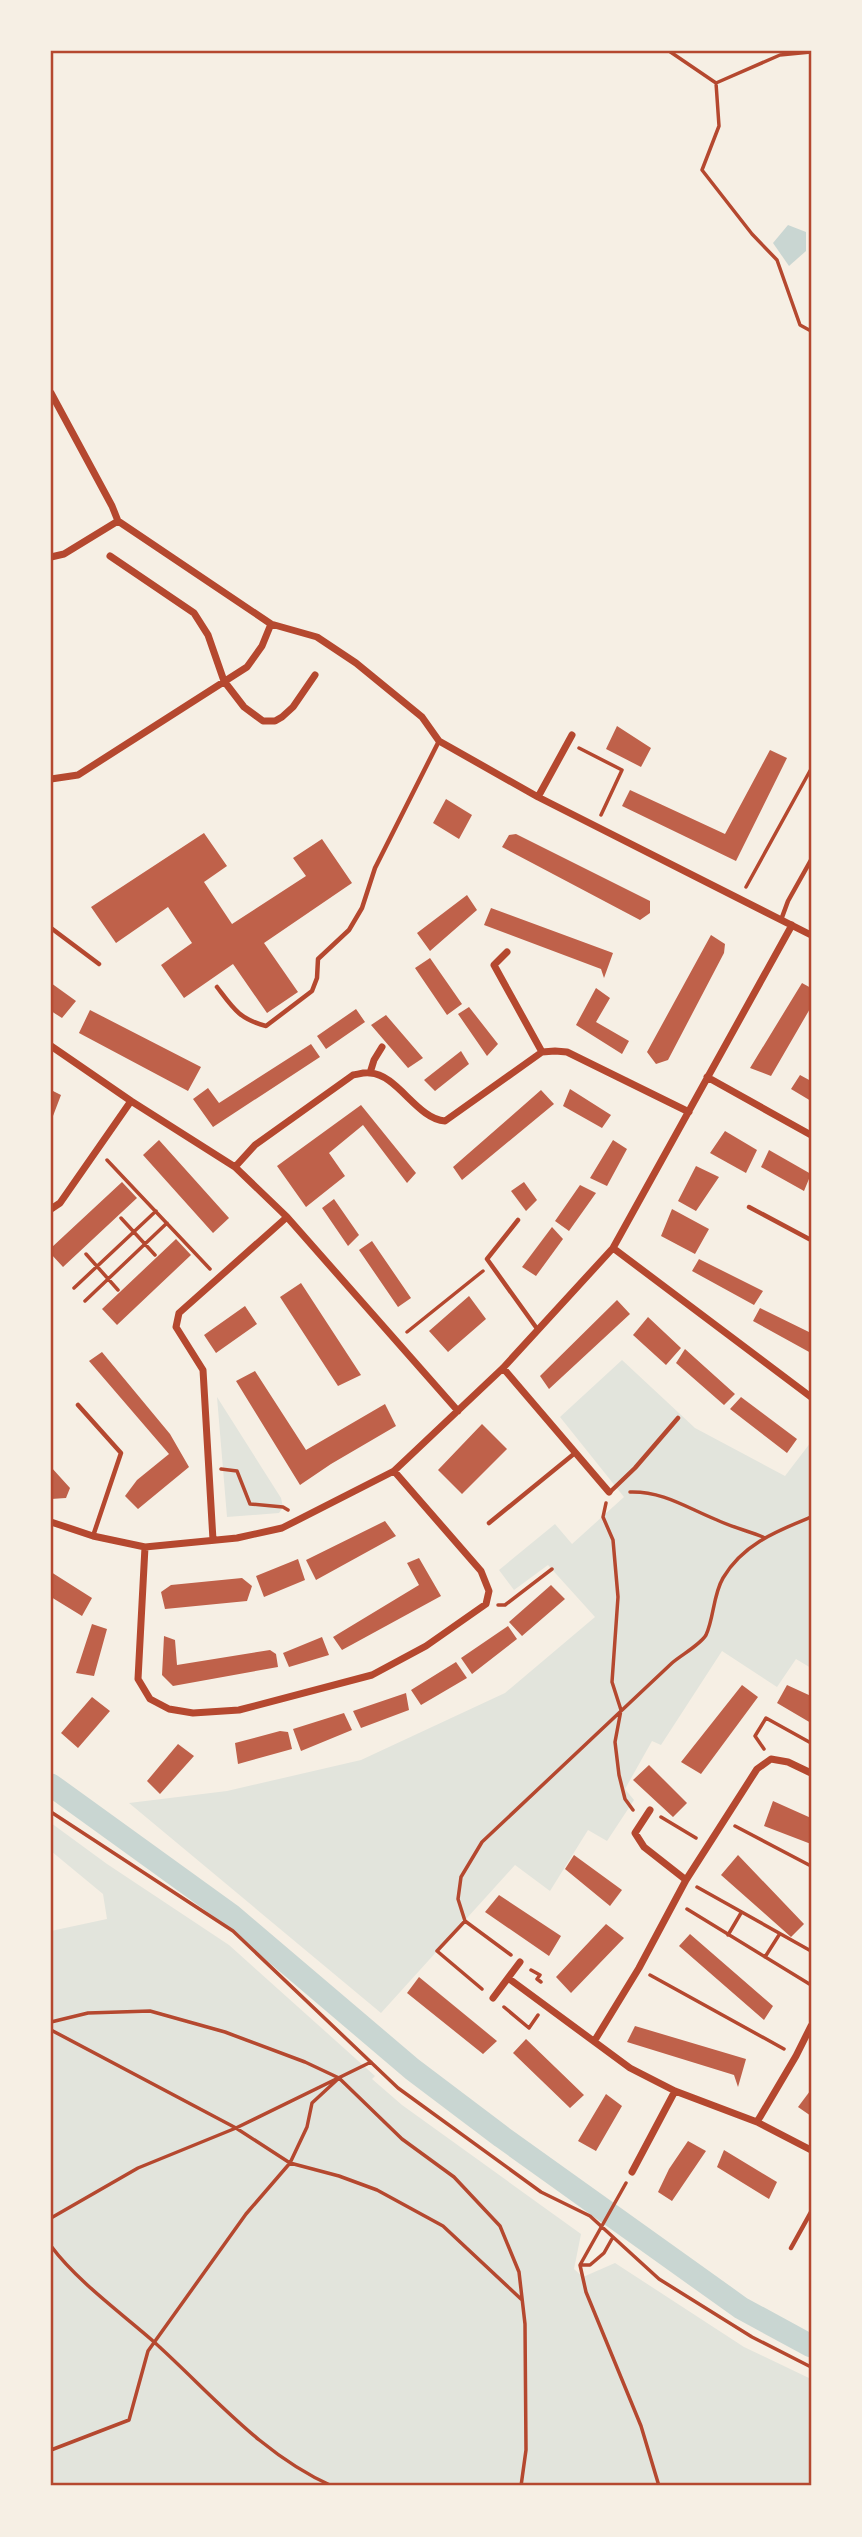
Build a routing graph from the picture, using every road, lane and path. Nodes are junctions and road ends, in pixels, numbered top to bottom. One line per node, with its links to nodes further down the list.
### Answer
1 (669, 51): 3 (path)
2 (811, 52): 3 (path)
3 (716, 83): 4 (path)
4 (811, 331)
5 (51, 393): 6 (street)
6 (118, 521): 8 (street); 9 (street)
7 (110, 556): 11 (street)
8 (51, 557)
9 (271, 624): 11 (street); 13 (street)
10 (315, 675): 11 (street)
11 (224, 681): 15 (street)
12 (570, 739): 16 (street); 17 (path)
13 (439, 741): 16 (street); 26 (lane)
14 (811, 769): 19 (path)
15 (51, 779)
16 (538, 797): 17 (street)
17 (596, 826): 19 (street)
18 (811, 860): 20 (lane)
19 (740, 898): 20 (street)
20 (781, 920): 21 (street)
21 (792, 925): 23 (street); 31 (street)
22 (51, 928): 25 (lane)
23 (811, 935)
24 (507, 952): 29 (street)
25 (99, 964)
26 (217, 987)
27 (51, 1046): 32 (street)
28 (382, 1047): 30 (street)
29 (542, 1052): 30 (street); 33 (street)
30 (370, 1073): 36 (street)
31 (707, 1077): 33 (street); 34 (street)
32 (131, 1101): 35 (street); 36 (street)
33 (689, 1112): 47 (street)
34 (811, 1135)
35 (97, 1149): 38 (street); 39 (path)
36 (235, 1167): 40 (street)
37 (749, 1207): 45 (lane)
38 (51, 1209)
39 (156, 1211): 43 (path); 44 (path)
40 (288, 1217): 52 (street); 58 (street)
41 (121, 1218): 44 (path)
42 (518, 1220): 50 (lane)
43 (167, 1223): 46 (path); 52 (path)
44 (133, 1232): 46 (path); 51 (path)
45 (811, 1240)
46 (145, 1244): 49 (path); 53 (path)
47 (613, 1248): 57 (street); 60 (street)
48 (86, 1254): 51 (path)
49 (155, 1255)
50 (489, 1265): 57 (lane); 58 (path)
51 (97, 1266): 53 (path); 54 (path)
52 (219, 1278): 65 (street)
53 (108, 1279): 55 (path); 56 (path)
54 (74, 1288)
55 (118, 1290)
56 (85, 1301)
57 (538, 1330): 59 (street)
58 (397, 1340): 62 (street)
59 (503, 1368): 62 (street); 64 (street)
60 (811, 1397)
61 (78, 1405): 72 (lane)
62 (458, 1410): 66 (street)
63 (678, 1418): 67 (lane)
64 (575, 1453): 67 (street); 71 (lane)
65 (208, 1466): 69 (path); 74 (street)
66 (394, 1471): 69 (street); 77 (street)
67 (609, 1492): 73 (path); 78 (path)
68 (811, 1517): 73 (path)
69 (302, 1519): 74 (street)
70 (51, 1522): 72 (street)
71 (489, 1522)
72 (93, 1536): 75 (street)
73 (763, 1537): 78 (path)
74 (213, 1540): 75 (street)
75 (145, 1547): 77 (street)
76 (552, 1569): 77 (path)
77 (486, 1604)
78 (621, 1710): 85 (path); 91 (path)
79 (811, 1743): 80 (path)
80 (771, 1759): 81 (street); 84 (street)
81 (811, 1773)
82 (650, 1810): 85 (street); 86 (path)
83 (51, 1812): 106 (path)
84 (724, 1820): 86 (street); 87 (path)
85 (641, 1824): 88 (street)
86 (709, 1846): 88 (street)
87 (811, 1866)
88 (687, 1880): 89 (street); 90 (path)
89 (676, 1902): 92 (path); 97 (street)
90 (741, 1913): 92 (path); 93 (path)
91 (464, 1921)
92 (728, 1935): 95 (path)
93 (779, 1935): 94 (path); 95 (path)
94 (811, 1951)
95 (765, 1957): 99 (path)
96 (520, 1962): 98 (street)
97 (639, 1969): 104 (street); 105 (path)
98 (508, 1979): 100 (street); 104 (street)
99 (811, 1985)
100 (493, 1998)
101 (51, 2022): 107 (path)
102 (811, 2026): 105 (street)
103 (51, 2030): 110 (path)
104 (595, 2040): 108 (street)
105 (796, 2056): 109 (street)
106 (371, 2062): 107 (path); 116 (path)
107 (339, 2078): 110 (path); 112 (path); 120 (path)
108 (675, 2091): 109 (street); 113 (street)
109 (757, 2122): 111 (street)
110 (236, 2128): 112 (path); 115 (path)
111 (811, 2150)
112 (290, 2163): 120 (path); 121 (path)
113 (632, 2172): 119 (path)
114 (811, 2212): 118 (lane)
115 (51, 2218)
116 (613, 2238): 119 (path); 122 (path)
117 (51, 2246): 121 (path)
118 (791, 2248)
119 (580, 2265): 126 (path)
120 (523, 2300): 125 (path)
121 (154, 2342): 123 (path); 124 (path)
122 (811, 2367)
123 (51, 2450)
124 (332, 2486)
125 (521, 2486)
126 (659, 2486)

